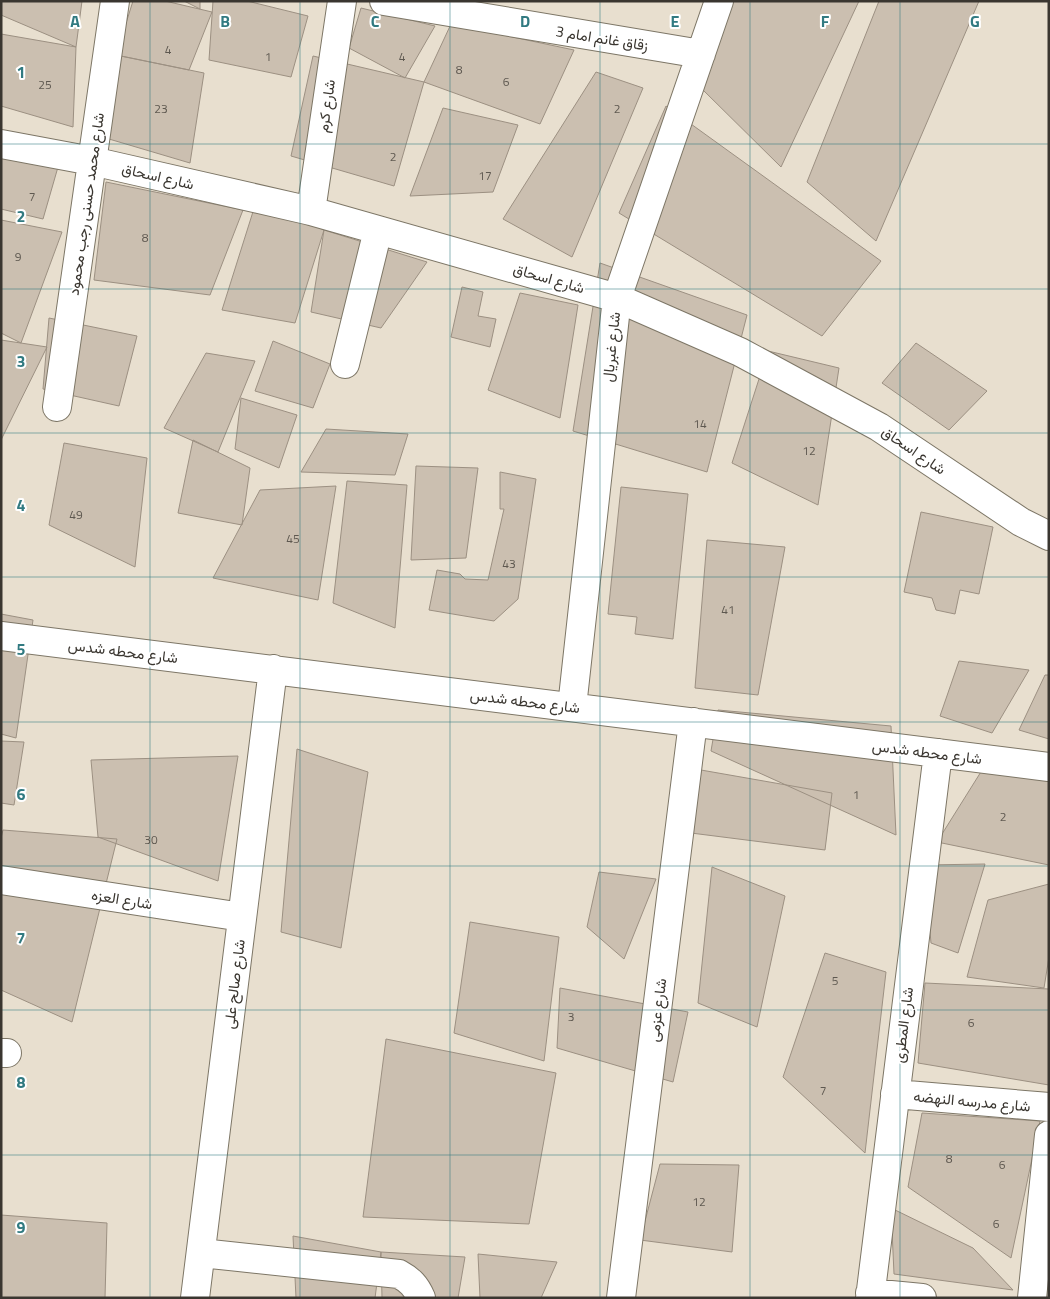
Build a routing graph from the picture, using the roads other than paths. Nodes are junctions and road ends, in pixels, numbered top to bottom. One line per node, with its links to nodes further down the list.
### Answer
1 (115, 1): 7 (street, شارع محمد حسنى رجب محمود)
2 (342, 1): 8 (street, شارع كرم)
3 (384, 1): 5 (street, زقاق غانم امام 3)
4 (719, 1): 5 (street, شارع غبريال)
5 (701, 54): 10 (street, شارع غبريال)
6 (1, 144): 7 (street, شارع اسحاق)
7 (92, 161): 8 (street, شارع اسحاق); 12 (street, شارع محمد حسنى رجب محمود)
8 (311, 211): 9 (street, شارع اسحاق)
9 (378, 230): 10 (street, شارع اسحاق); 11 (street)
10 (617, 298): 13 (street, شارع اسحاق); 16 (street, شارع غبريال)
11 (345, 364)
12 (57, 407)
13 (1049, 536)
14 (1, 636): 15 (street, شارع محطه شدس)
15 (273, 669): 16 (street, شارع محطه شدس); 21 (street, شارع صالح على)
16 (572, 707): 17 (street, شارع محطه شدس)
17 (693, 722): 18 (street, شارع محطه شدس); 29 (street, شارع عزمى)
18 (938, 753): 19 (street, شارع محطه شدس); 22 (street, شارع المطرى)
19 (1049, 767)
20 (1, 880): 21 (street, شارع العزه)
21 (242, 917): 25 (street, شارع صالح على)
22 (895, 1094): 23 (street, شارع مدرسه النهضه); 26 (street, شارع المطرى)
23 (1049, 1107)
24 (1049, 1134): 31 (street)
25 (201, 1252): 27 (street, شارع صالح على); 28 (street)
26 (870, 1295): 30 (street)
27 (195, 1298)
28 (421, 1298)
29 (621, 1298)
30 (922, 1298)
31 (1032, 1298)

